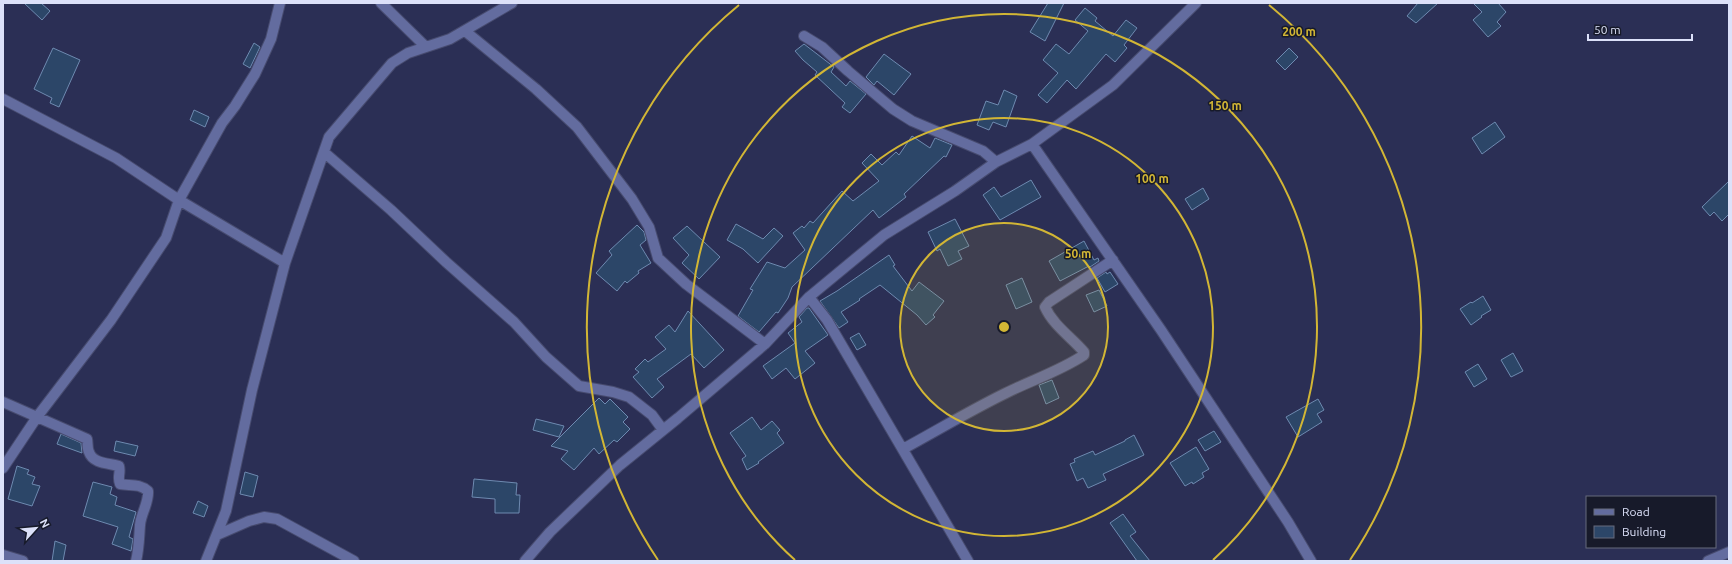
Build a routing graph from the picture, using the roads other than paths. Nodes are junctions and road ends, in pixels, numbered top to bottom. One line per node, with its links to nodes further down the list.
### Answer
1 (280, 3): 12 (street)
2 (381, 3): 7 (street)
3 (512, 3): 5 (street)
4 (1196, 3): 9 (street)
5 (465, 30): 7 (street); 16 (street)
6 (804, 36): 11 (street)
7 (426, 47): 10 (street)
8 (3, 99): 12 (street)
9 (1032, 144): 11 (street); 13 (street)
10 (325, 153): 14 (street); 19 (street)
11 (996, 162): 15 (street)
12 (179, 200): 14 (street); 18 (street)
13 (1113, 260): 20 (street); 31 (street)
14 (285, 263): 22 (street)
15 (809, 296): 16 (street); 20 (street)
16 (765, 344): 19 (street)
17 (3, 402): 18 (street)
18 (37, 417): 21 (street); 26 (street)
19 (663, 430): 29 (street)
20 (903, 449): 30 (street)
21 (3, 468)
22 (217, 535): 27 (street); 28 (street)
23 (1729, 552): 32 (street)
24 (3, 555): 25 (street)
25 (23, 561)
26 (136, 561)
27 (206, 561)
28 (354, 561)
29 (524, 561)
30 (968, 561)
31 (1311, 561)
32 (1708, 561)

